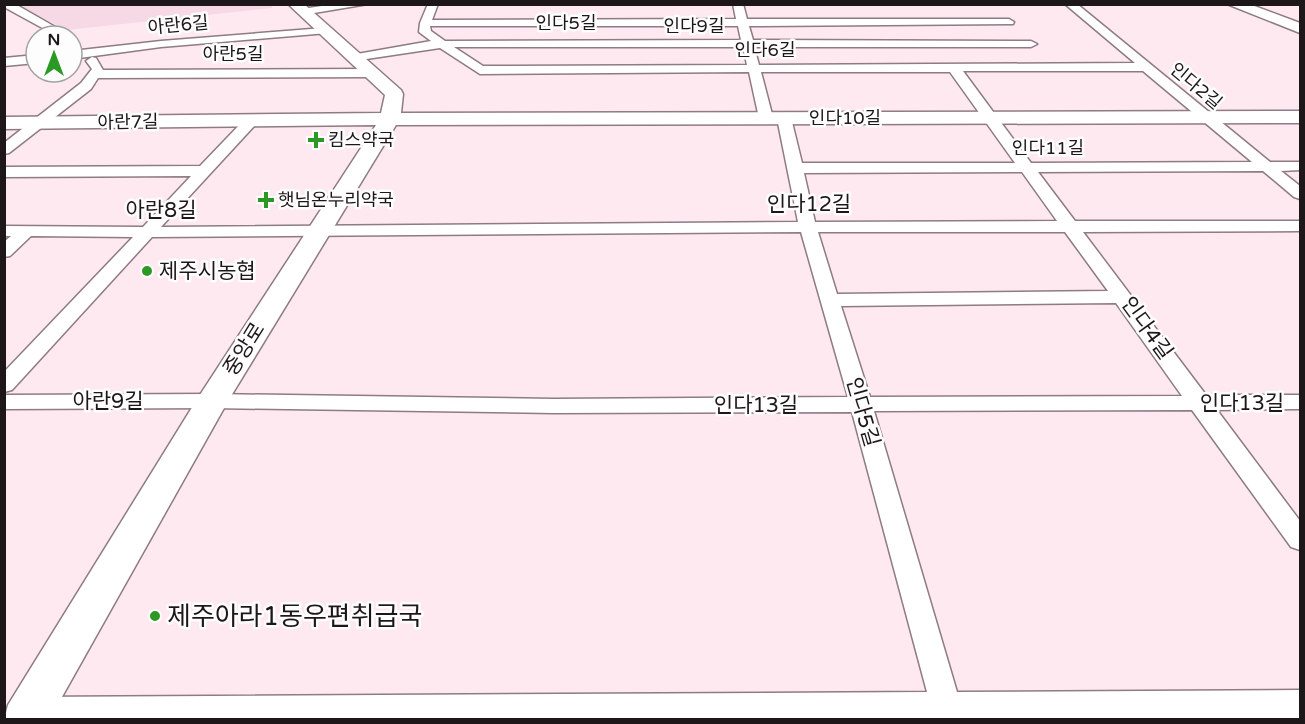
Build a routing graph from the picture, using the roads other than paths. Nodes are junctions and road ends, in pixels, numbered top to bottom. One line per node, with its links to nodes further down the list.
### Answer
1 (6, 4): 12 (street)
2 (363, 4): 7 (street)
3 (433, 4): 10 (street)
4 (738, 4): 11 (street, 인다5길)
5 (1070, 4): 26 (street, 인다2길)
6 (1234, 4): 13 (street)
7 (299, 8): 14 (street)
8 (997, 10): 9 (street)
9 (1009, 22): 11 (street, 인다5길); 17 (street)
10 (425, 23): 11 (street, 인다5길); 15 (street, 인다6길)
11 (742, 23): 16 (street, 인다5길)
12 (43, 24)
13 (1300, 28)
14 (324, 32): 20 (street, 아란6길); 23 (street)
15 (442, 44): 16 (street, 인다9길); 23 (street, 인다9길); 27 (street, 인다6길)
16 (747, 44): 17 (street, 인다9길); 27 (street, 인다5길)
17 (1031, 44): 25 (street)
18 (84, 47): 20 (street)
19 (84, 53): 20 (street, 아란6길)
20 (87, 53): 28 (street)
21 (24, 60): 22 (street)
22 (4, 62)
23 (364, 66): 28 (street, 아란5길); 33 (street)
24 (953, 67): 25 (street, 인다6길); 27 (street, 인다6길); 29 (street, 인다4길)
25 (1058, 67): 26 (street, 인다6길)
26 (1145, 67): 30 (street, 인다2길)
27 (753, 68): 32 (street, 인다5길)
28 (97, 74): 36 (street)
29 (992, 117): 30 (street, 인다10길); 32 (street, 인다10길); 40 (street, 인다4길)
30 (1206, 117): 31 (street, 인다10길); 38 (street, 인다2길)
31 (1300, 117)
32 (775, 118): 33 (street, 인다10길); 41 (street, 인다5길)
33 (390, 119): 34 (street, 아란7길); 50 (street, 중앙로)
34 (252, 120): 36 (street, 아란7길); 42 (street)
35 (4, 123): 36 (street, 아란7길)
36 (41, 123): 37 (street)
37 (4, 150)
38 (1265, 166): 39 (street, 인다11길); 40 (street, 인다11길); 44 (street, 인다2길)
39 (1300, 166)
40 (1028, 167): 41 (street, 인다11길); 47 (street, 인다4길)
41 (795, 168): 46 (street, 인다5길)
42 (206, 171): 43 (street); 51 (street)
43 (4, 172)
44 (1300, 195)
45 (1300, 226): 47 (street, 인다12길)
46 (808, 227): 47 (street, 인다12길); 50 (street, 인다12길); 54 (street, 인다5길)
47 (1072, 227): 53 (street, 인다4길)
48 (4, 231): 49 (street, 아란8길)
49 (27, 231): 51 (street, 아란8길); 52 (street)
50 (318, 231): 51 (street, 아란8길); 56 (street, 중앙로)
51 (148, 232): 55 (street)
52 (4, 252)
53 (1123, 297): 54 (street); 59 (street, 인다4길)
54 (830, 300): 60 (street, 인다5길)
55 (4, 385)
56 (212, 401): 57 (street, 아란9길); 60 (street, 인다13길); 65 (street, 중앙로)
57 (4, 402)
58 (1300, 402): 59 (street, 인다13길)
59 (1202, 403): 60 (street, 인다13길); 61 (street, 인다4길)
60 (861, 405): 63 (street, 인다5길)
61 (1300, 540)
62 (1300, 704): 63 (street)
63 (946, 706): 64 (street)
64 (491, 714): 65 (street)
65 (27, 715)

